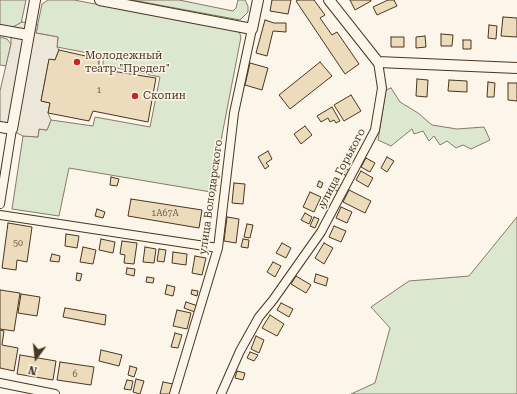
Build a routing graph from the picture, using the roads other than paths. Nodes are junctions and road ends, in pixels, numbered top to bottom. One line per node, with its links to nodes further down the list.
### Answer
1 (35, 0): 7 (street)
2 (100, 0): 5 (street)
3 (258, 0): 5 (street, улица Володарского)
4 (329, 0): 8 (street)
5 (252, 29): 14 (street, улица Володарского)
6 (0, 30): 7 (street)
7 (28, 35): 11 (street)
8 (378, 62): 9 (street); 18 (street, улица Горького)
9 (517, 68)
10 (0, 127): 11 (street)
11 (12, 129): 12 (street)
12 (0, 204)
13 (0, 215): 14 (street)
14 (218, 248): 17 (street, улица Володарского)
15 (0, 383): 16 (street)
16 (55, 394)
17 (174, 394)
18 (221, 394)

